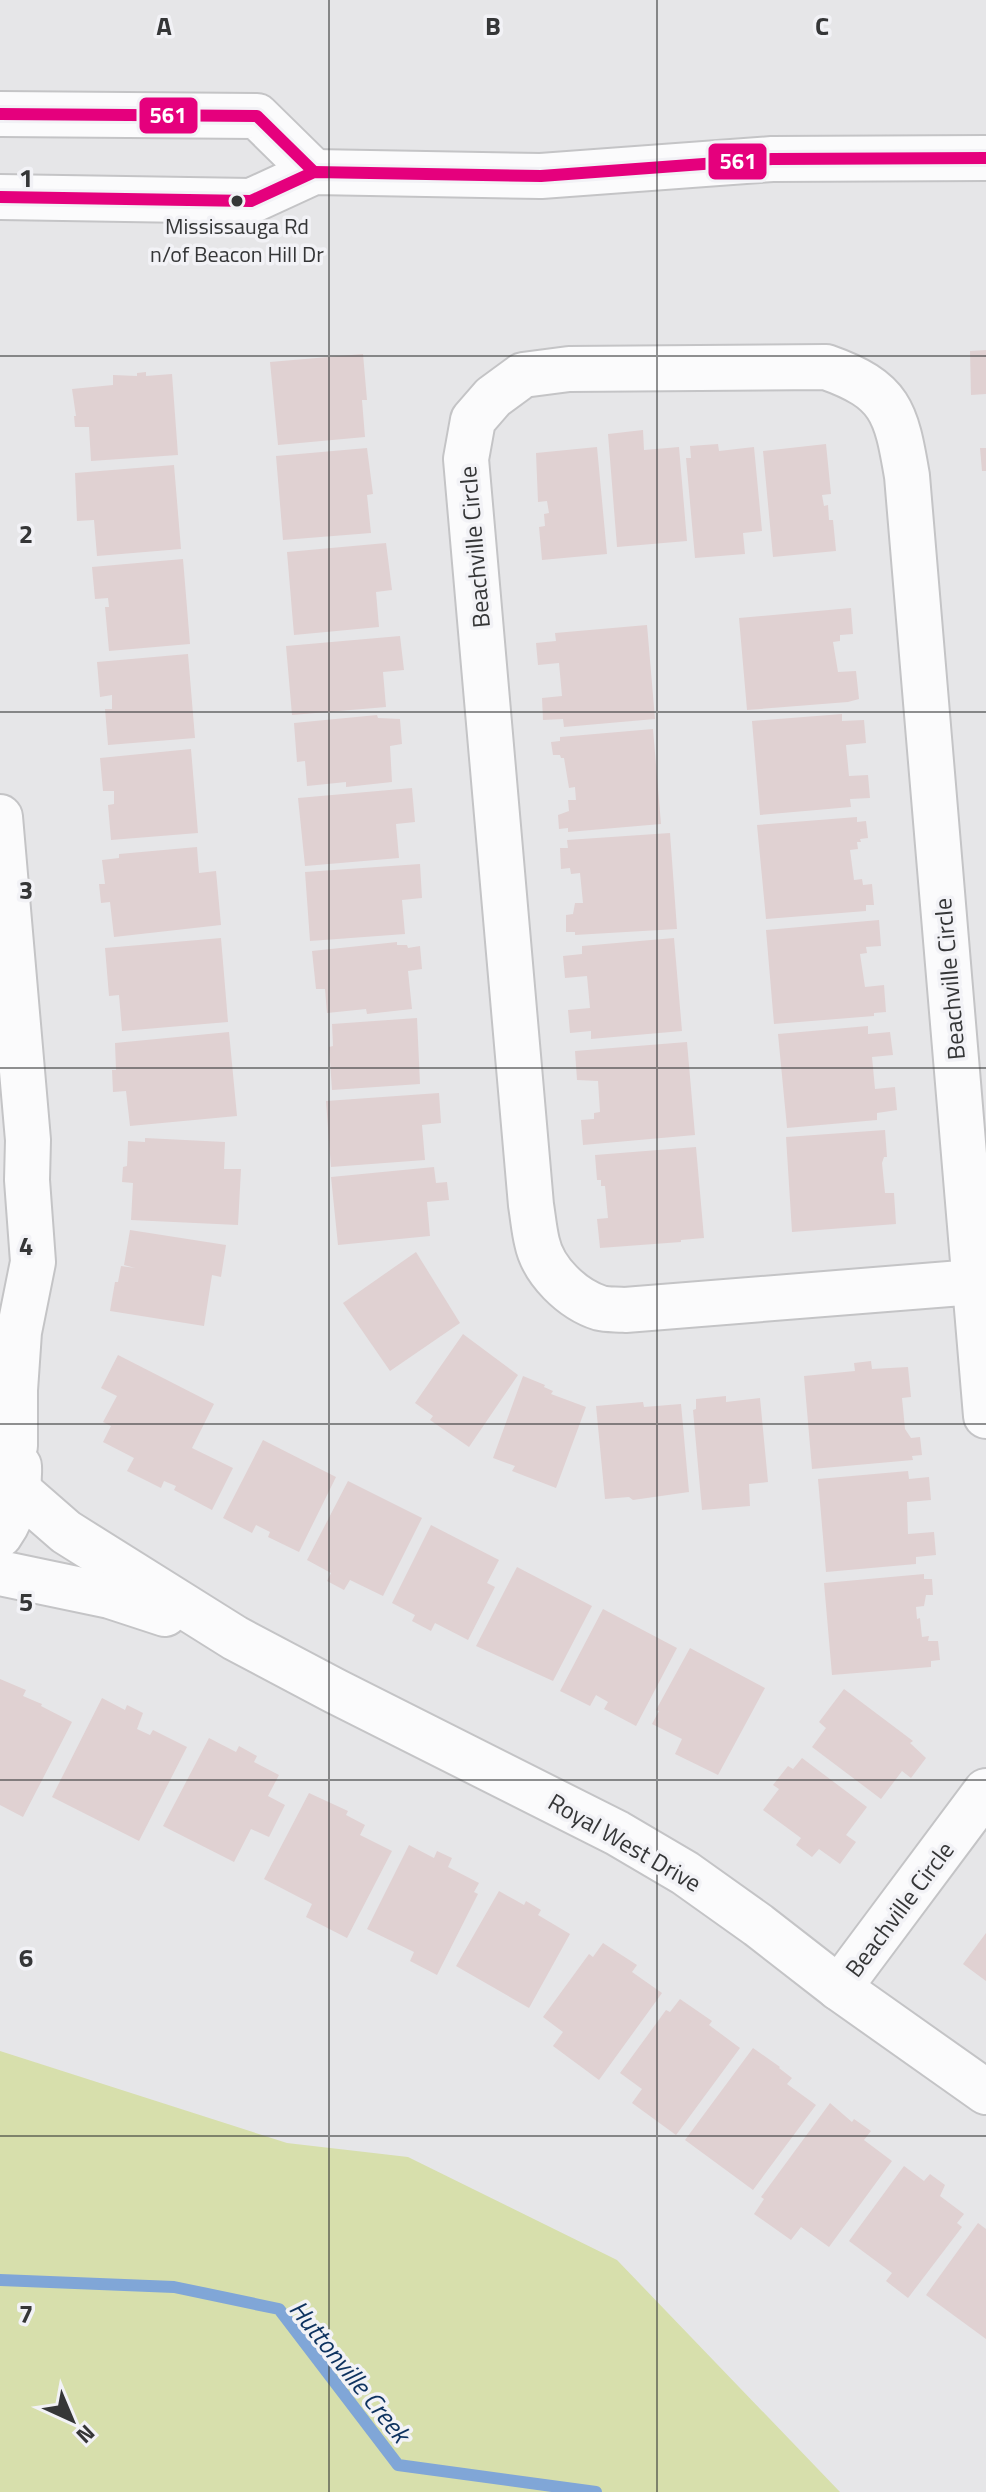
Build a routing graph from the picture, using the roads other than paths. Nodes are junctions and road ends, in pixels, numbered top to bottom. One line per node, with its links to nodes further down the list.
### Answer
1 (0, 114): 3 (street)
2 (986, 158): 3 (street)
3 (314, 172): 4 (street)
4 (0, 197)
5 (0, 817): 6 (street)
6 (27, 1180): 7 (street); 10 (street)
7 (0, 1241)
8 (974, 1282): 8 (street, Beachville Circle); 9 (street, Beachville Circle)
9 (986, 1416)
10 (8, 1431): 11 (street)
11 (19, 1491): 12 (street); 14 (street, Royal West Drive)
12 (0, 1535)
13 (0, 1573): 14 (street, Royal West Drive)
14 (235, 1638): 16 (street, Royal West Drive)
15 (986, 1791): 16 (street, Beachville Circle)
16 (839, 1988): 17 (street, Royal West Drive)
17 (986, 2092)

